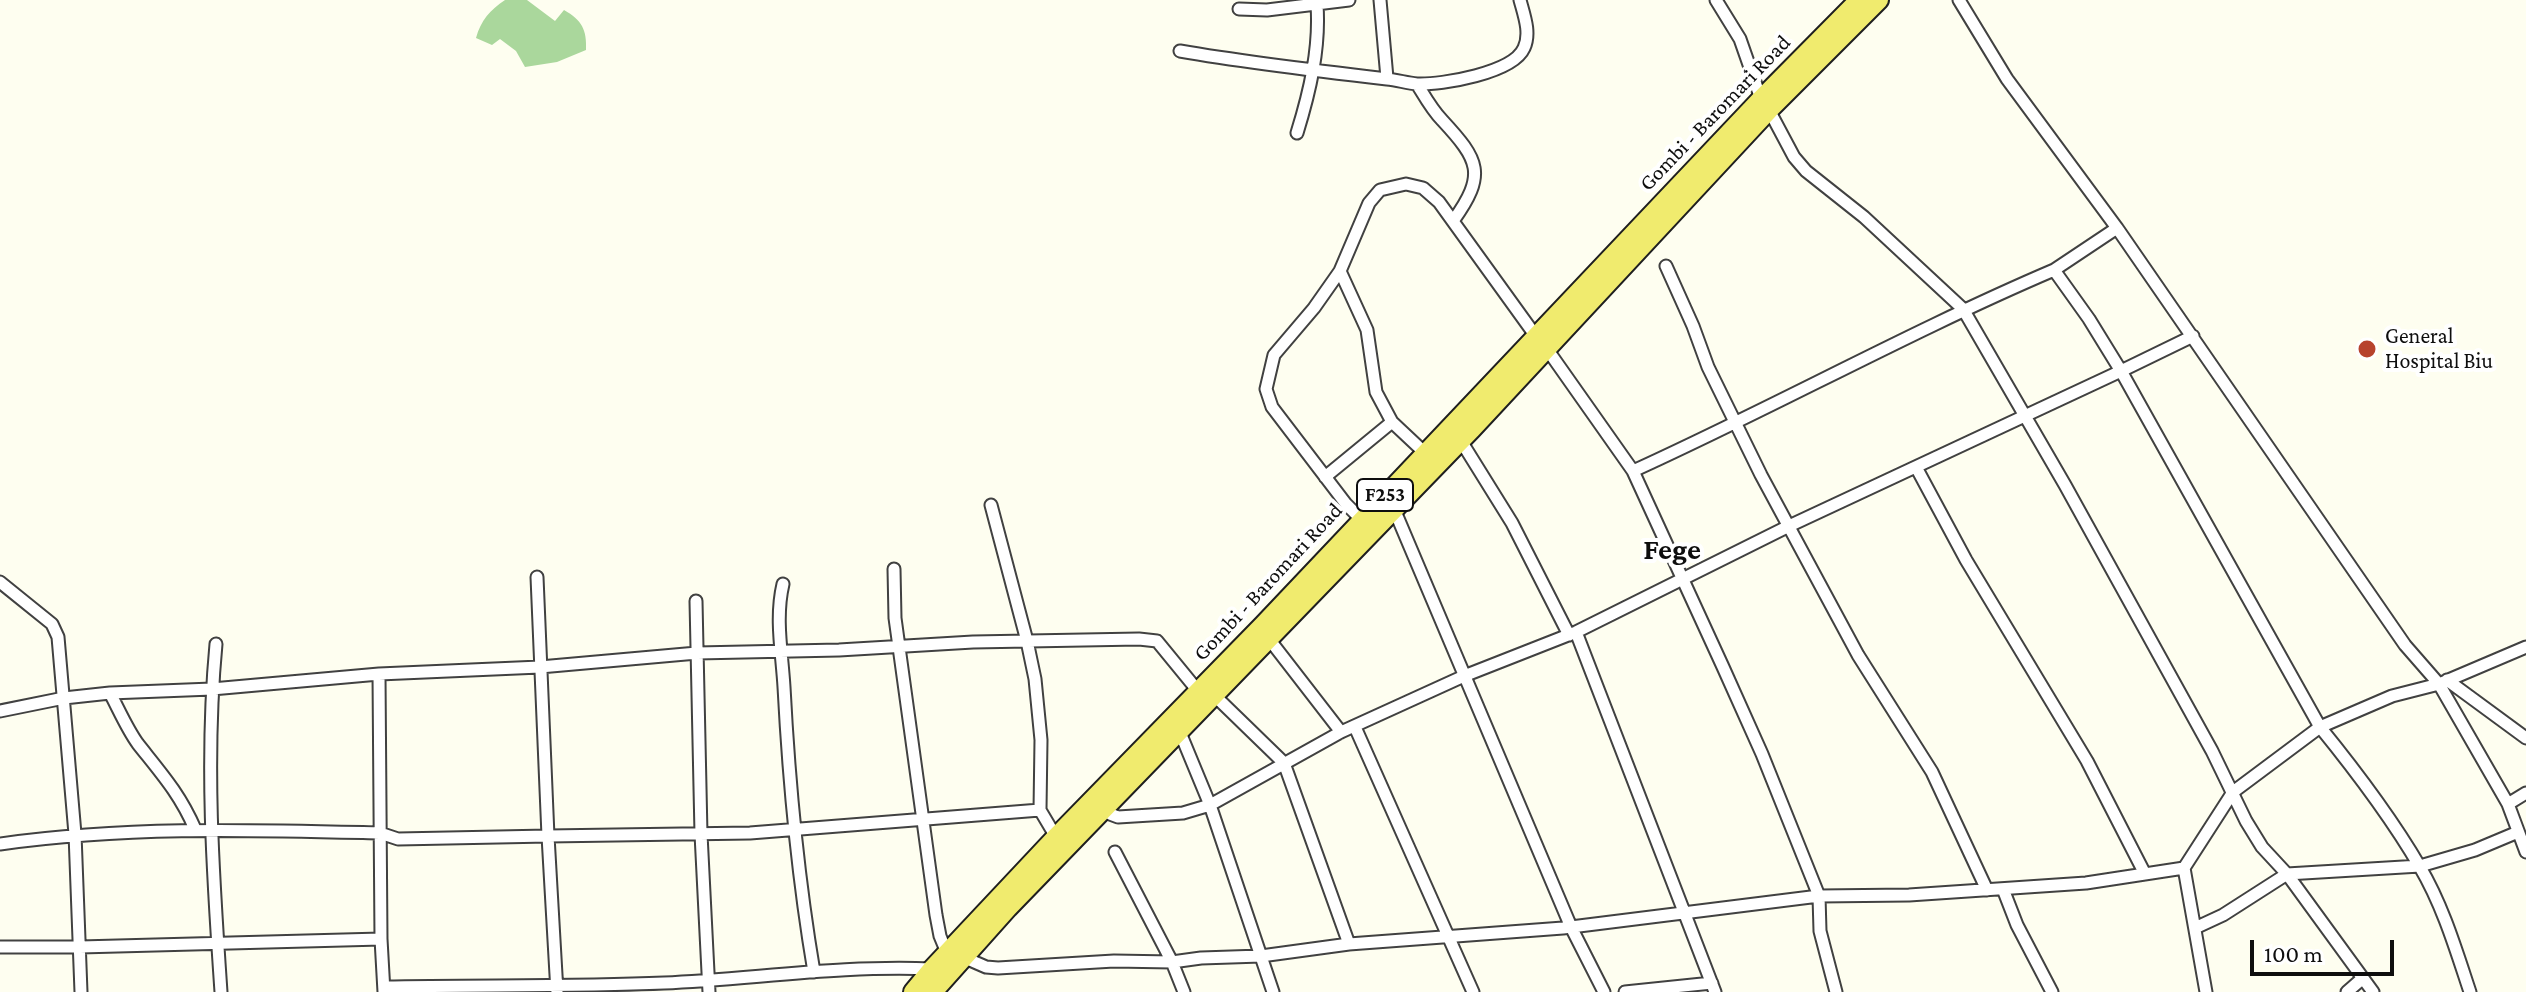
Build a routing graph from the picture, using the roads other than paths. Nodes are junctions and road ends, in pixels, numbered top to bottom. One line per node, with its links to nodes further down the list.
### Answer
1 (1349, 0): 8 (street)
2 (1380, 0): 12 (street)
3 (1520, 0): 13 (street)
4 (1716, 0): 14 (street)
5 (1879, 0): 14 (main road, Gombi - Baromari Road / F253)
6 (1959, 0): 17 (street)
7 (1854, 1): 14 (main road, Gombi - Baromari Road / F253)
8 (1317, 5): 9 (street); 11 (street)
9 (1239, 9)
10 (1180, 51): 11 (street)
11 (1312, 71): 12 (street); 15 (street)
12 (1387, 78): 13 (street)
13 (1417, 84): 16 (street)
14 (1765, 104): 21 (street); 23 (main road, Gombi - Baromari Road / F253)
15 (1297, 133)
16 (1453, 221): 20 (street); 23 (street)
17 (2117, 228): 19 (street); 22 (street)
18 (1666, 266): 27 (street)
19 (2054, 270): 21 (street); 24 (street)
20 (1340, 271): 26 (street); 32 (street)
21 (1963, 309): 25 (street); 27 (street)
22 (2193, 336): 24 (street); 54 (street)
23 (1541, 342): 28 (main road, Gombi - Baromari Road / F253); 31 (street)
24 (2121, 371): 25 (street); 61 (street)
25 (2024, 415): 30 (street); 66 (street)
26 (1392, 422): 29 (street); 32 (street)
27 (1737, 424): 31 (street); 36 (street)
28 (1465, 428): 29 (main road, Gombi - Baromari Road / F253); 34 (main road, Gombi - Baromari Road / F253); 43 (street)
29 (1425, 453): 35 (main road, Gombi - Baromari Road / F253)
30 (1916, 467): 36 (street); 87 (street)
31 (1633, 471): 39 (street)
32 (1325, 477): 35 (street)
33 (991, 505): 45 (street)
34 (1394, 509): 44 (main road, Gombi - Baromari Road / F253); 53 (street)
35 (1361, 519): 57 (main road, Gombi - Baromari Road / F253)
36 (1789, 526): 39 (street); 90 (street)
37 (894, 569): 47 (street)
38 (537, 577): 51 (street)
39 (1683, 579): 43 (street); 91 (street)
40 (0, 582): 58 (street)
41 (783, 584): 49 (street)
42 (696, 601): 50 (street)
43 (1573, 633): 53 (street); 92 (street)
44 (1269, 639): 57 (main road, Gombi - Baromari Road / F253); 63 (street)
45 (1027, 641): 47 (street); 57 (street); 71 (street)
46 (216, 644): 55 (street)
47 (900, 647): 49 (street); 72 (street)
48 (2526, 647): 54 (street)
49 (782, 650): 50 (street); 75 (street)
50 (697, 653): 51 (street); 79 (street)
51 (540, 667): 52 (street); 80 (street)
52 (379, 674): 55 (street); 77 (street)
53 (1464, 676): 60 (street); 93 (street)
54 (2443, 682): 61 (street); 64 (street); 69 (street)
55 (212, 689): 56 (street); 74 (street)
56 (110, 693): 58 (street); 73 (street)
57 (1206, 693): 62 (main road, Gombi - Baromari Road / F253); 65 (street); 68 (main road, Gombi - Baromari Road / F253)
58 (64, 698): 59 (street); 78 (street)
59 (0, 711)
60 (1355, 727): 63 (street); 95 (street)
61 (2320, 727): 66 (street); 85 (street)
62 (1179, 730): 68 (main road, Gombi - Baromari Road / F253); 70 (street)
63 (1341, 732): 65 (street)
64 (2526, 738)
65 (1284, 763): 70 (street); 98 (street)
66 (2233, 792): 86 (street); 88 (street)
67 (2526, 793): 69 (street)
68 (1103, 800): 70 (street); 81 (main road, Gombi - Baromari Road / F253); 101 (main road, Gombi - Baromari Road / F253)
69 (2508, 804): 76 (street)
70 (1210, 805): 102 (street)
71 (1040, 810): 72 (street); 81 (street)
72 (923, 819): 75 (street); 101 (street)
73 (195, 829): 74 (street); 78 (street)
74 (210, 829): 77 (street); 97 (street)
75 (794, 830): 79 (street); 105 (street)
76 (2518, 832): 84 (street); 85 (street)
77 (380, 833): 80 (street); 96 (street)
78 (75, 834): 82 (street); 100 (street)
79 (701, 834): 80 (street); 107 (street)
80 (548, 836): 108 (street)
81 (1056, 837): 101 (main road, Gombi - Baromari Road / F253)
82 (0, 844)
83 (1115, 852): 103 (street)
84 (2526, 852)
85 (2420, 866): 88 (street); 125 (street)
86 (2184, 868): 87 (street); 94 (street)
87 (2145, 874): 89 (street)
88 (2287, 874): 94 (street); 106 (street)
89 (2003, 889): 90 (street); 121 (street)
90 (1987, 890): 91 (street)
91 (1819, 896): 92 (street); 120 (street)
92 (1685, 915): 93 (street); 109 (street)
93 (1571, 927): 95 (street); 118 (street)
94 (2195, 928): 122 (street)
95 (1449, 936): 98 (street); 117 (street)
96 (381, 939): 97 (street); 110 (street)
97 (218, 942): 100 (street); 112 (street)
98 (1349, 944): 102 (street)
99 (0, 947): 100 (street)
100 (80, 947): 111 (street)
101 (955, 955): 103 (street); 104 (main road, Gombi - Baromari Road / F253); 114 (main road, Gombi - Baromari Road / F253)
102 (1261, 956): 103 (street); 116 (street)
103 (1172, 962): 115 (street)
104 (932, 969): 105 (street); 113 (main road, Gombi - Baromari Road / F253)
105 (814, 972): 107 (street)
106 (2363, 978): 123 (street); 124 (street)
107 (708, 986): 108 (street)
108 (557, 988): 110 (street)
109 (1714, 988): 119 (street)
110 (384, 990)
111 (81, 992)
112 (221, 992)
113 (913, 992)
114 (933, 992)
115 (1184, 992)
116 (1273, 992)
117 (1473, 992)
118 (1604, 992)
119 (1625, 992)
120 (1836, 992)
121 (2052, 992)
122 (2206, 992)
123 (2347, 992)
124 (2373, 992)
125 (2470, 992)

